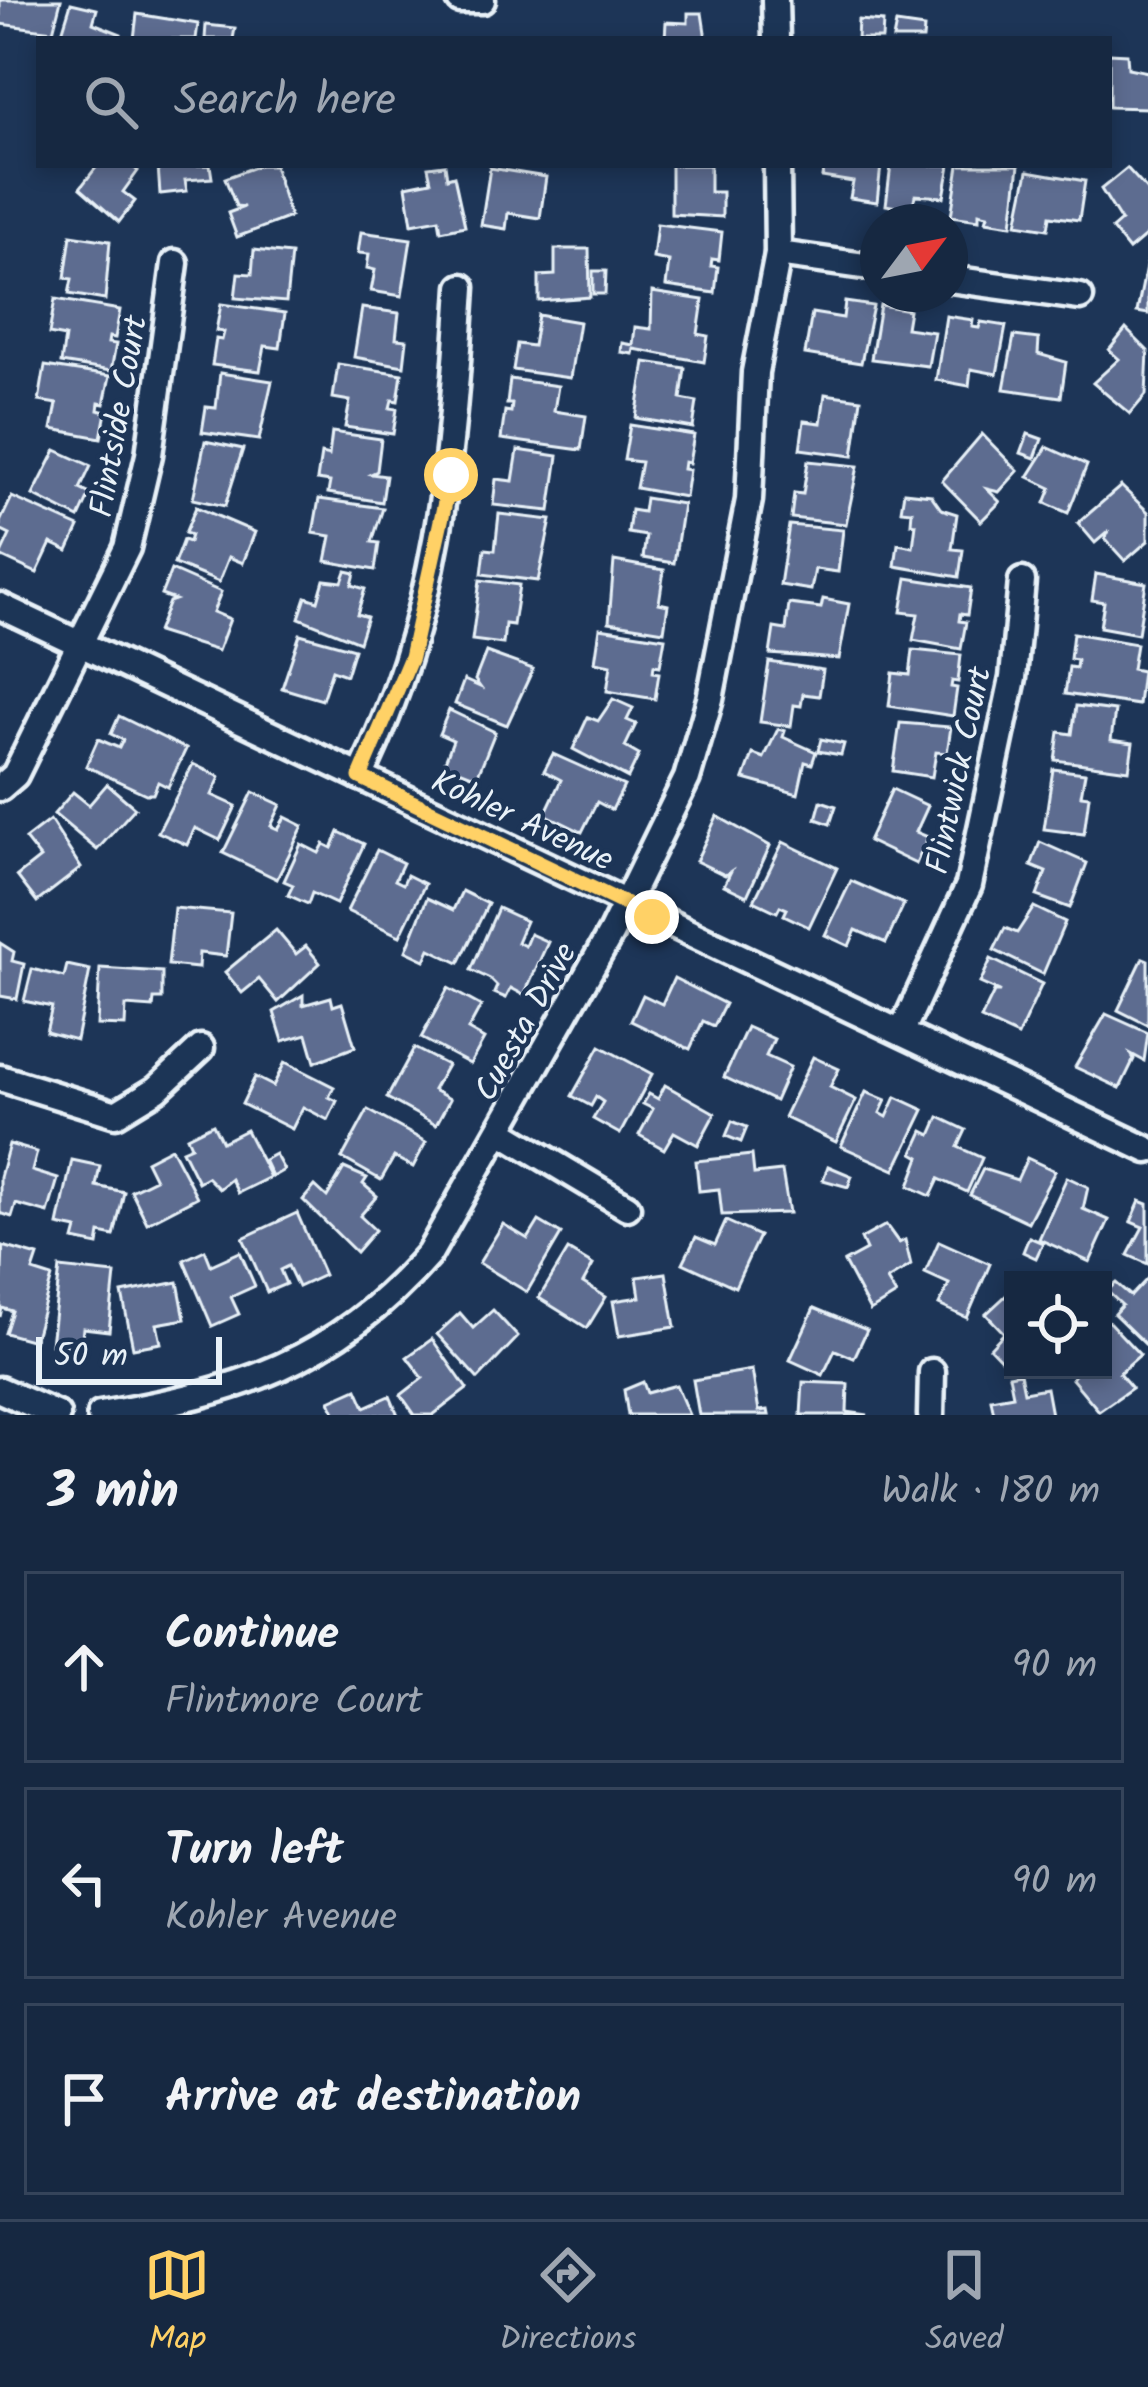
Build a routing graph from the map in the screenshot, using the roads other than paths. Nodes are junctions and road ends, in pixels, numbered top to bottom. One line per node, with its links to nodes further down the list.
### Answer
1 (460, 0): 2 (street)
2 (482, 0)
3 (775, 0): 4 (street)
4 (776, 36)
5 (777, 168): 6 (street, Cuesta Drive)
6 (778, 254): 8 (street); 17 (street, Cuesta Drive)
7 (176, 263): 14 (street, Flintside Court)
8 (860, 265)
9 (968, 281): 11 (street)
10 (462, 287): 15 (street)
11 (1080, 297)
12 (1022, 581): 18 (street, Flintwick Court)
13 (0, 606): 14 (street, Kohler Avenue)
14 (82, 643): 15 (street, Kohler Avenue); 16 (street, Flintside Court)
15 (360, 777): 17 (street, Kohler Avenue)
16 (0, 788)
17 (626, 904): 18 (street, Kohler Avenue); 21 (street, Cuesta Drive)
18 (902, 1031): 22 (street, Kohler Avenue)
19 (201, 1048): 20 (street)
20 (0, 1078)
21 (500, 1131): 23 (street); 27 (street, Cuesta Drive)
22 (1148, 1150)
23 (627, 1207)
24 (932, 1372): 28 (street)
25 (0, 1390): 26 (street)
26 (57, 1415)
27 (100, 1415)
28 (931, 1415)

